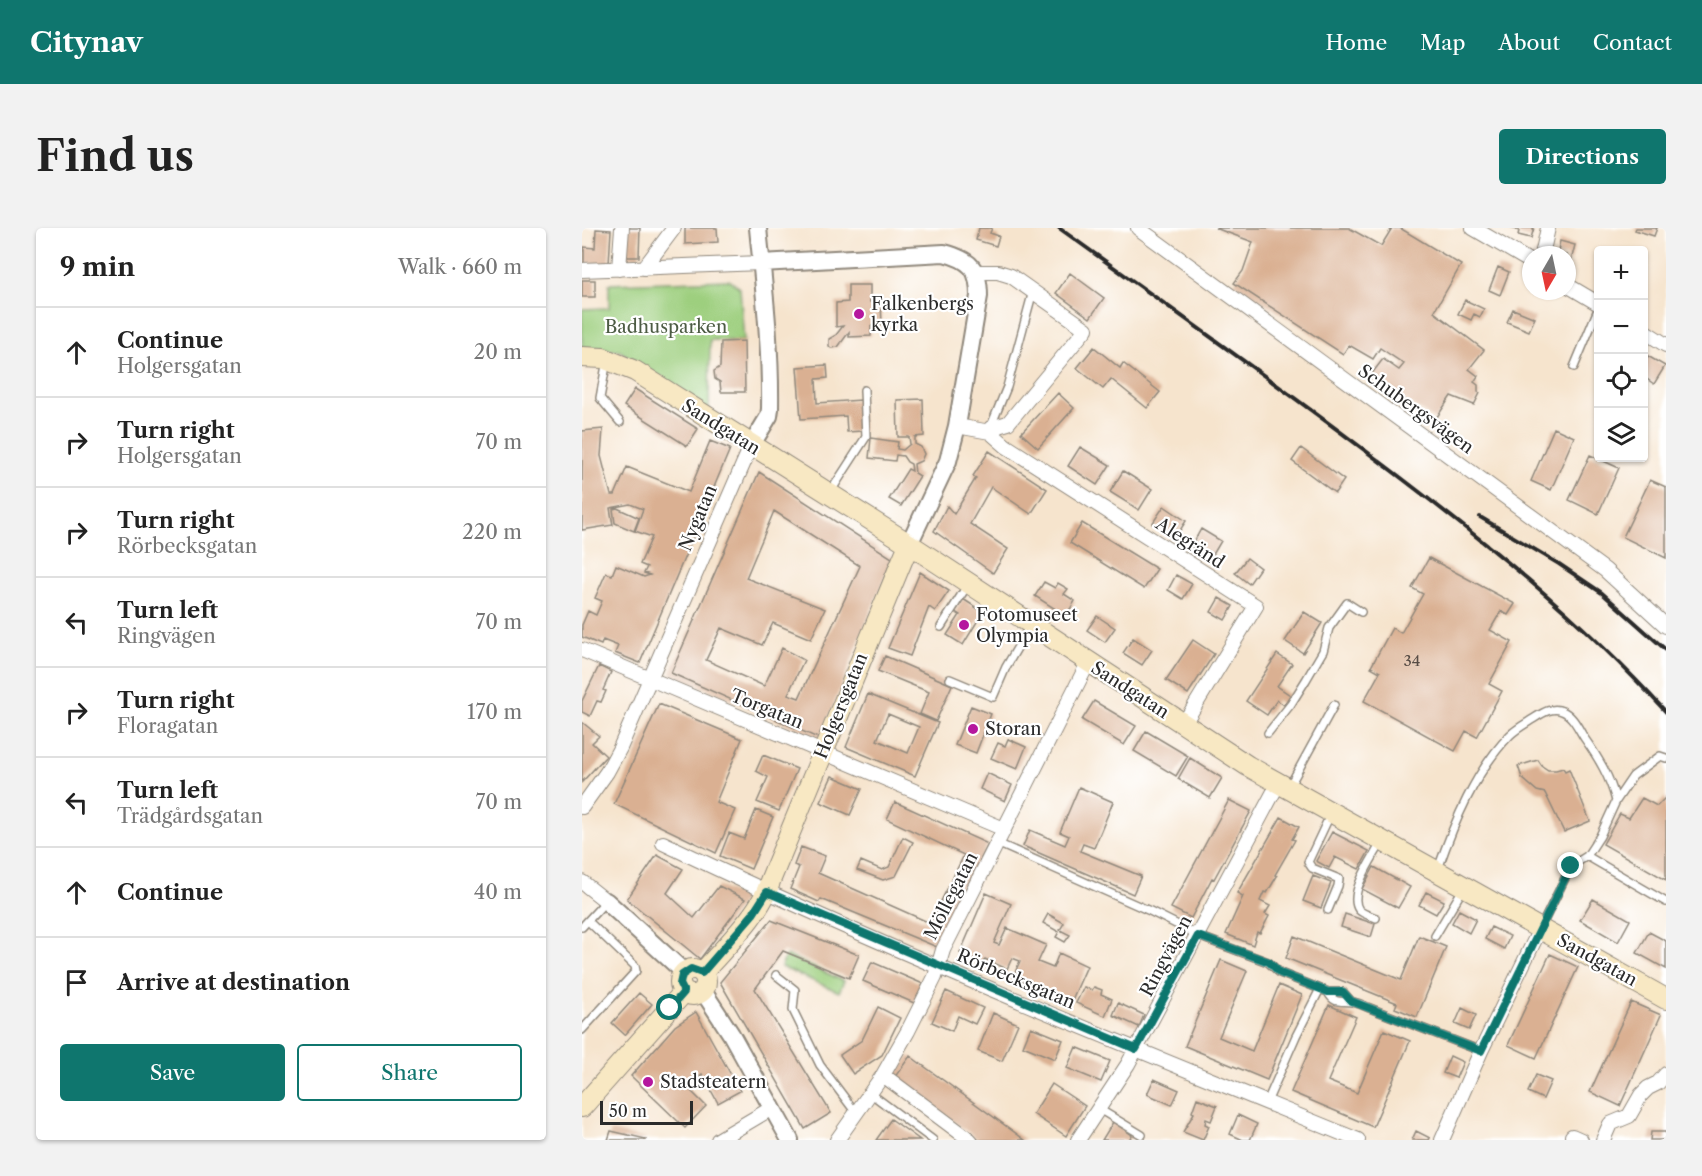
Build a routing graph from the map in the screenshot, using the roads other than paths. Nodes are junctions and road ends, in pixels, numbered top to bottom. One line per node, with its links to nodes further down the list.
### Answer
1 (622, 228): 11 (street)
2 (674, 228): 10 (street)
3 (758, 228): 9 (street, Nygatan)
4 (1138, 228): 33 (street, Schubergsvägen)
5 (1473, 228): 8 (street)
6 (1548, 228): 7 (street)
7 (1544, 246)
8 (1522, 257)
9 (761, 263): 10 (street); 13 (street); 27 (street, Nygatan)
10 (644, 268): 11 (street)
11 (620, 269): 12 (street)
12 (582, 270)
13 (976, 272): 14 (street); 25 (street, Holgersgatan)
14 (1033, 291): 26 (lane); 26 (street)
15 (1576, 291): 16 (street)
16 (1594, 303)
17 (1594, 318): 22 (lane)
18 (1648, 334): 19 (street)
19 (1666, 345)
20 (582, 357): 21 (main road, Sandgatan)
21 (607, 359): 24 (lane); 27 (main road, Sandgatan)
22 (1574, 367)
23 (864, 390): 28 (lane)
24 (620, 422)
25 (957, 426): 26 (street); 29 (street, Holgersgatan)
26 (990, 430): 40 (street, Alegränd)
27 (751, 446): 28 (main road, Sandgatan); 38 (street, Nygatan)
28 (829, 493): 29 (main road, Sandgatan)
29 (909, 544): 30 (main road, Sandgatan); 42 (main road, Holgersgatan)
30 (969, 584): 32 (main road, Sandgatan); 34 (lane)
31 (1361, 612): 41 (lane)
32 (1031, 625): 36 (main road, Sandgatan); 37 (lane)
33 (1666, 626)
34 (941, 627)
35 (582, 650): 38 (street, Torgatan)
36 (1088, 663): 40 (main road, Sandgatan); 48 (street, Möllegatan)
37 (950, 679)
38 (650, 680): 42 (street, Torgatan); 46 (street, Nygatan)
39 (1334, 705): 44 (lane)
40 (1183, 725): 44 (main road, Sandgatan)
41 (1268, 733)
42 (822, 752): 48 (street, Torgatan); 56 (main road, Holgersgatan)
43 (1666, 758): 45 (lane)
44 (1283, 787): 47 (main road, Sandgatan); 64 (street, Ringvägen)
45 (1616, 801): 52 (lane); 53 (lane)
46 (582, 807)
47 (1331, 812): 49 (main road, Sandgatan); 59 (lane)
48 (1004, 829): 51 (street, Möllegatan)
49 (1383, 840): 53 (main road, Sandgatan); 60 (lane)
50 (663, 843): 56 (street, Rörbecksgatan)
51 (997, 843): 64 (lane); 66 (street, Möllegatan)
52 (1587, 856): 58 (lane); 63 (lane)
53 (1437, 871): 55 (main road, Sandgatan)
54 (582, 882): 57 (street)
55 (1464, 886): 63 (main road, Sandgatan); 65 (lane)
56 (767, 892): 66 (street, Rörbecksgatan); 68 (main road, Holgersgatan)
57 (606, 901): 61 (lane); 68 (street)
58 (1666, 902)
59 (1328, 910)
60 (1376, 918)
61 (588, 921): 62 (lane); 71 (lane)
62 (582, 927)
63 (1540, 929): 70 (main road, Sandgatan); 73 (street)
64 (1198, 936): 69 (lane); 72 (street, Ringvägen)
65 (1436, 936)
66 (938, 965): 72 (street, Rörbecksgatan); 75 (street, Möllegatan)
67 (776, 975): 81 (lane)
68 (693, 982): 78 (main road, Holgersgatan); 79 (street)
69 (1324, 991): 73 (lane); 77 (lane)
70 (1666, 999)
71 (582, 1030)
72 (1136, 1049): 77 (street, Rörbecksgatan); 80 (street, Ringvägen)
73 (1481, 1051): 91 (street)
74 (1666, 1074): 92 (street)
75 (883, 1075): 76 (street, Möllegatan); 88 (street)
76 (870, 1093): 81 (street, Möllegatan); 87 (lane)
77 (1267, 1102): 83 (street, Rörbecksgatan)
78 (582, 1107)
79 (772, 1108): 84 (street); 85 (street)
80 (1099, 1109): 82 (lane); 89 (street, Ringvägen)
81 (856, 1113): 86 (street, Möllegatan)
82 (1142, 1135)
83 (1335, 1136): 90 (street, Rörbecksgatan)
84 (718, 1140)
85 (790, 1140)
86 (837, 1140)
87 (933, 1140)
88 (970, 1140)
89 (1078, 1140)
90 (1358, 1140)
91 (1442, 1140)
92 (1603, 1140)

